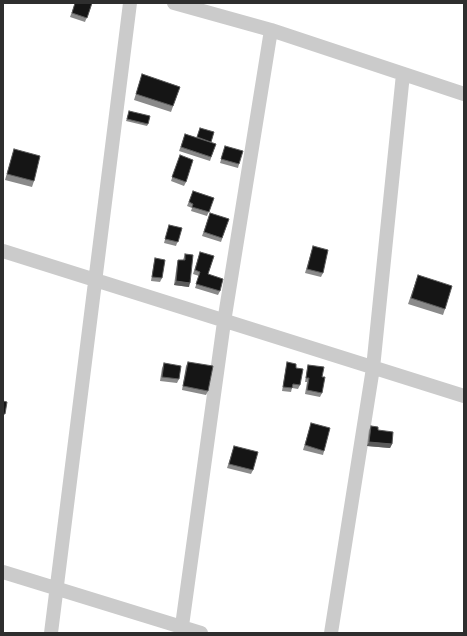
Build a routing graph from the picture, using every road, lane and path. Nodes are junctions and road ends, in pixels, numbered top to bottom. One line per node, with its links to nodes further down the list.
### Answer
1 (130, 3): 8 (street)
2 (174, 3): 3 (street)
3 (217, 9): 4 (street)
4 (270, 30): 5 (street); 9 (street)
5 (403, 74): 6 (street); 10 (street)
6 (464, 94)
7 (3, 251): 8 (street)
8 (95, 281): 9 (street); 13 (street)
9 (224, 322): 10 (street); 14 (street)
10 (373, 368): 11 (street); 17 (street)
11 (464, 396)
12 (3, 572): 13 (street)
13 (57, 588): 14 (street); 15 (street)
14 (181, 630): 16 (street)
15 (51, 633)
16 (201, 633)
17 (331, 633)

